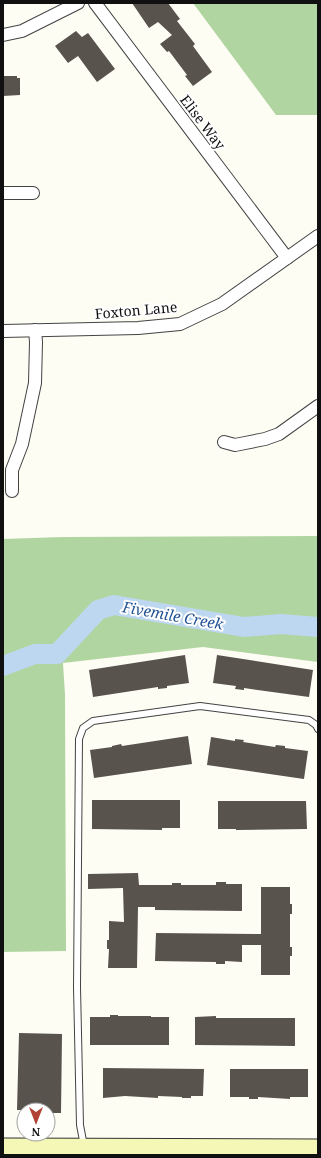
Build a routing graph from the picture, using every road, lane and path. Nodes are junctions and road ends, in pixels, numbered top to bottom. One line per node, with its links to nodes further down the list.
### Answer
1 (78, 3): 3 (street)
2 (95, 3): 7 (street, Elise Way)
3 (3, 35)
4 (3, 193): 5 (street)
5 (33, 193)
6 (318, 236): 7 (street, Foxton Lane)
7 (287, 258): 8 (street, Foxton Lane)
8 (35, 330): 9 (street, Foxton Lane); 12 (street)
9 (3, 331)
10 (318, 406): 11 (street)
11 (224, 442)
12 (12, 491)
13 (318, 729): 16 (lane)
14 (3, 1146): 16 (main road)
15 (318, 1148): 16 (main road)
16 (85, 1152)

